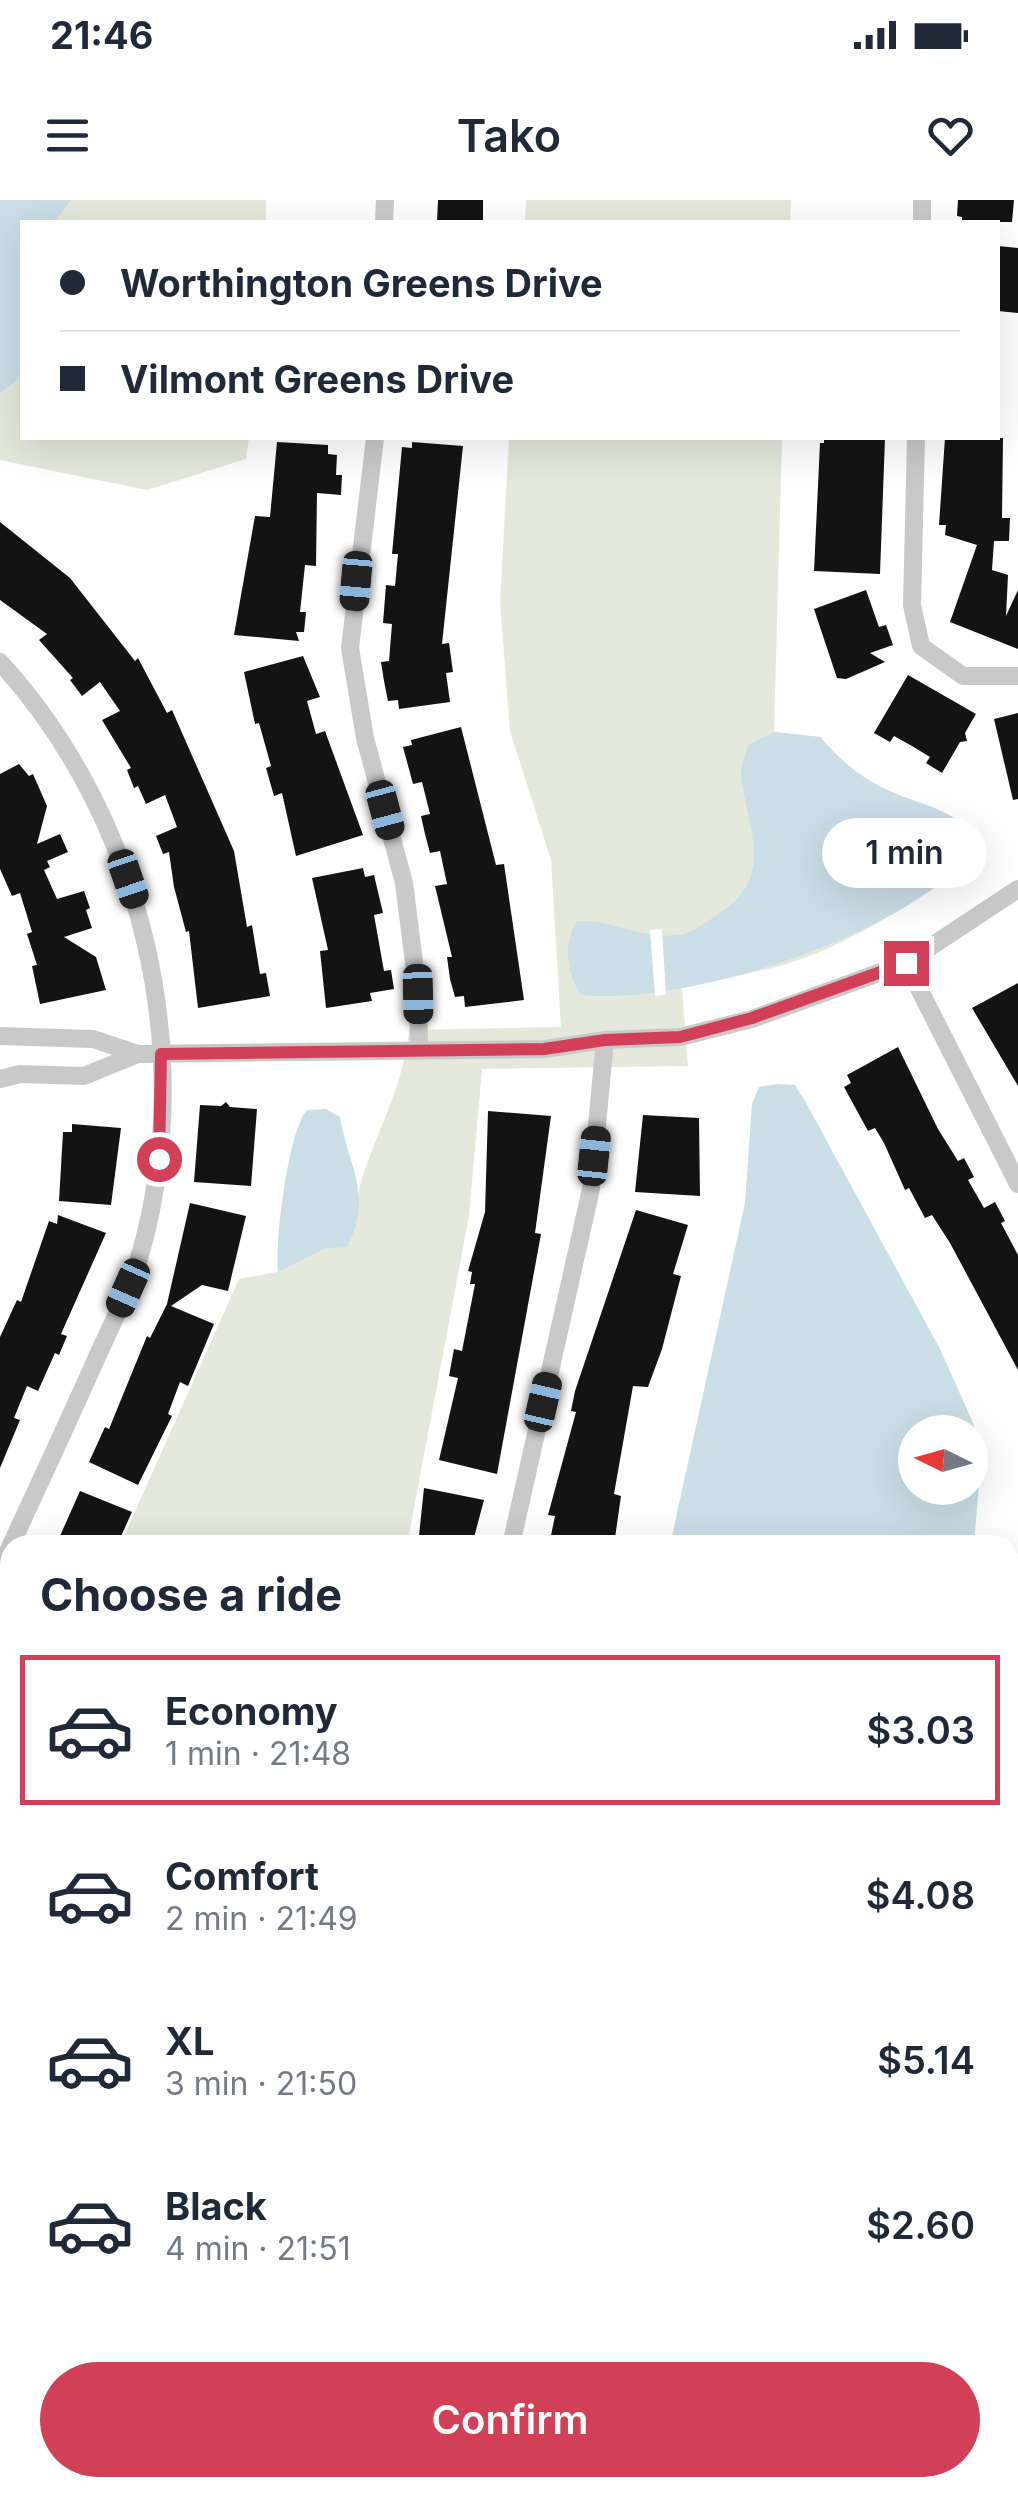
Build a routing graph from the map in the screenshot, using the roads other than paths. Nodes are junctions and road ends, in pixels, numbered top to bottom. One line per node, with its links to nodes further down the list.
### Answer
1 (375, 440): 9 (street)
2 (916, 440): 4 (street)
3 (0, 662): 11 (street)
4 (1018, 676)
5 (1018, 890): 6 (street)
6 (906, 963): 8 (street); 13 (street)
7 (0, 1036): 10 (street)
8 (605, 1040): 9 (street); 15 (street)
9 (419, 1048): 11 (street)
10 (138, 1054): 11 (street); 12 (street)
11 (161, 1054): 14 (street)
12 (0, 1079)
13 (1018, 1184)
14 (16, 1535)
15 (513, 1535)

